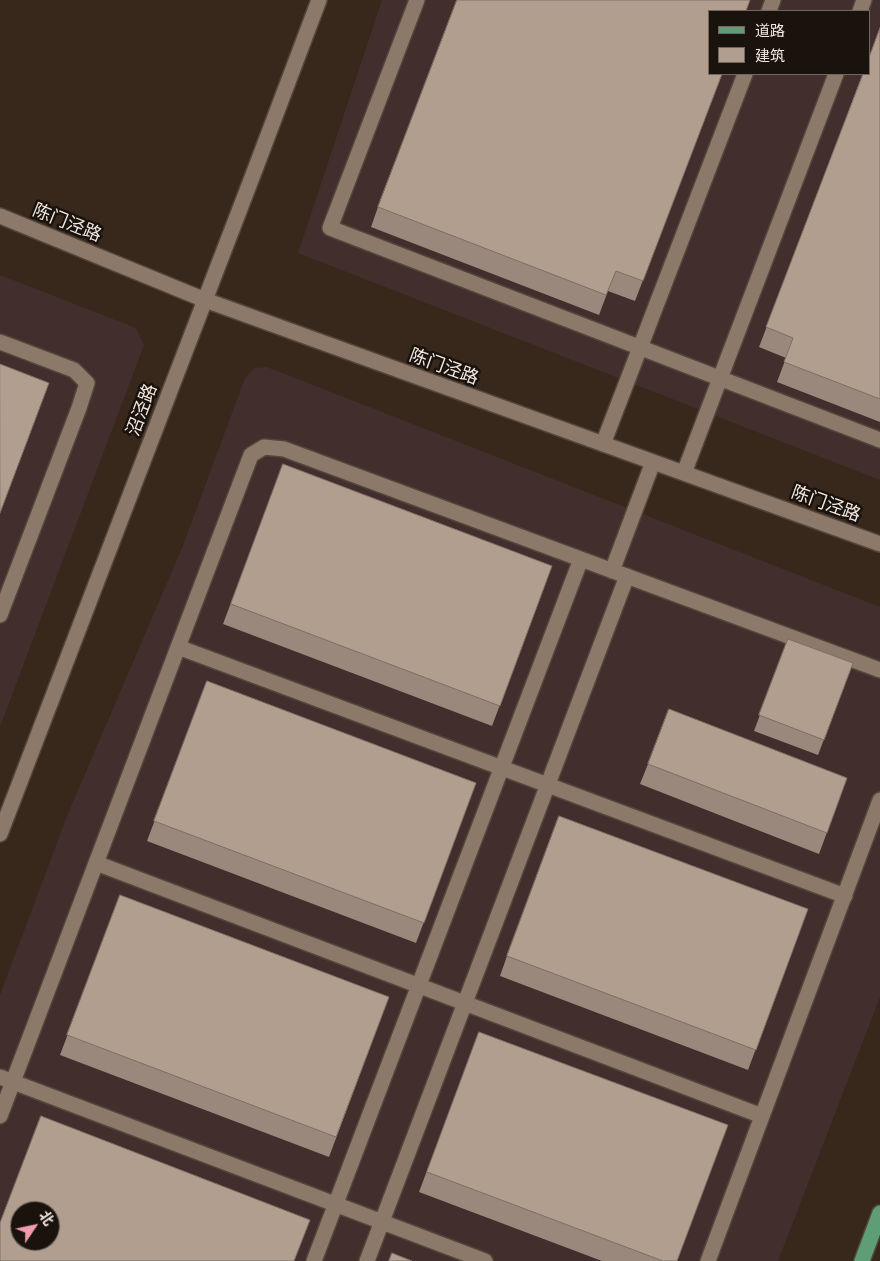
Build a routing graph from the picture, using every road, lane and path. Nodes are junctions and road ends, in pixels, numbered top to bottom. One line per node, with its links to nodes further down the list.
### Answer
1 (318, 0): 6 (street, 沼泾路)
2 (416, 0): 8 (street)
3 (745, 75): 8 (street)
4 (836, 75): 9 (street)
5 (0, 216): 6 (street, 陈门泾路)
6 (205, 300): 11 (street, 陈门泾路); 24 (street, 沼泾路)
7 (0, 342): 18 (street)
8 (641, 348): 9 (street); 11 (street)
9 (720, 378): 10 (street); 13 (street)
10 (880, 440)
11 (603, 444): 12 (street, 陈门泾路)
12 (653, 462): 13 (street, 陈门泾路); 16 (street)
13 (684, 473): 14 (street, 陈门泾路)
14 (880, 544)
15 (581, 559): 16 (street); 19 (street); 21 (street)
16 (612, 571): 17 (street)
17 (627, 576): 20 (street); 22 (street)
18 (0, 615)
19 (178, 647): 21 (street); 25 (street)
20 (880, 670)
21 (502, 768): 22 (street); 27 (street)
22 (548, 785): 26 (street); 28 (street)
23 (880, 800): 26 (street)
24 (0, 834)
25 (96, 862): 27 (street); 29 (street)
26 (844, 896): 31 (street)
27 (419, 986): 28 (street); 32 (street)
28 (465, 1003): 31 (street); 34 (street)
29 (7, 1080): 30 (street); 32 (street)
30 (0, 1116)
31 (762, 1116): 38 (street)
32 (336, 1204): 34 (street); 35 (street)
33 (880, 1213): 39 (main road)
34 (382, 1222): 36 (street); 37 (street)
35 (314, 1261)
36 (367, 1261)
37 (485, 1261)
38 (708, 1261)
39 (862, 1261)

